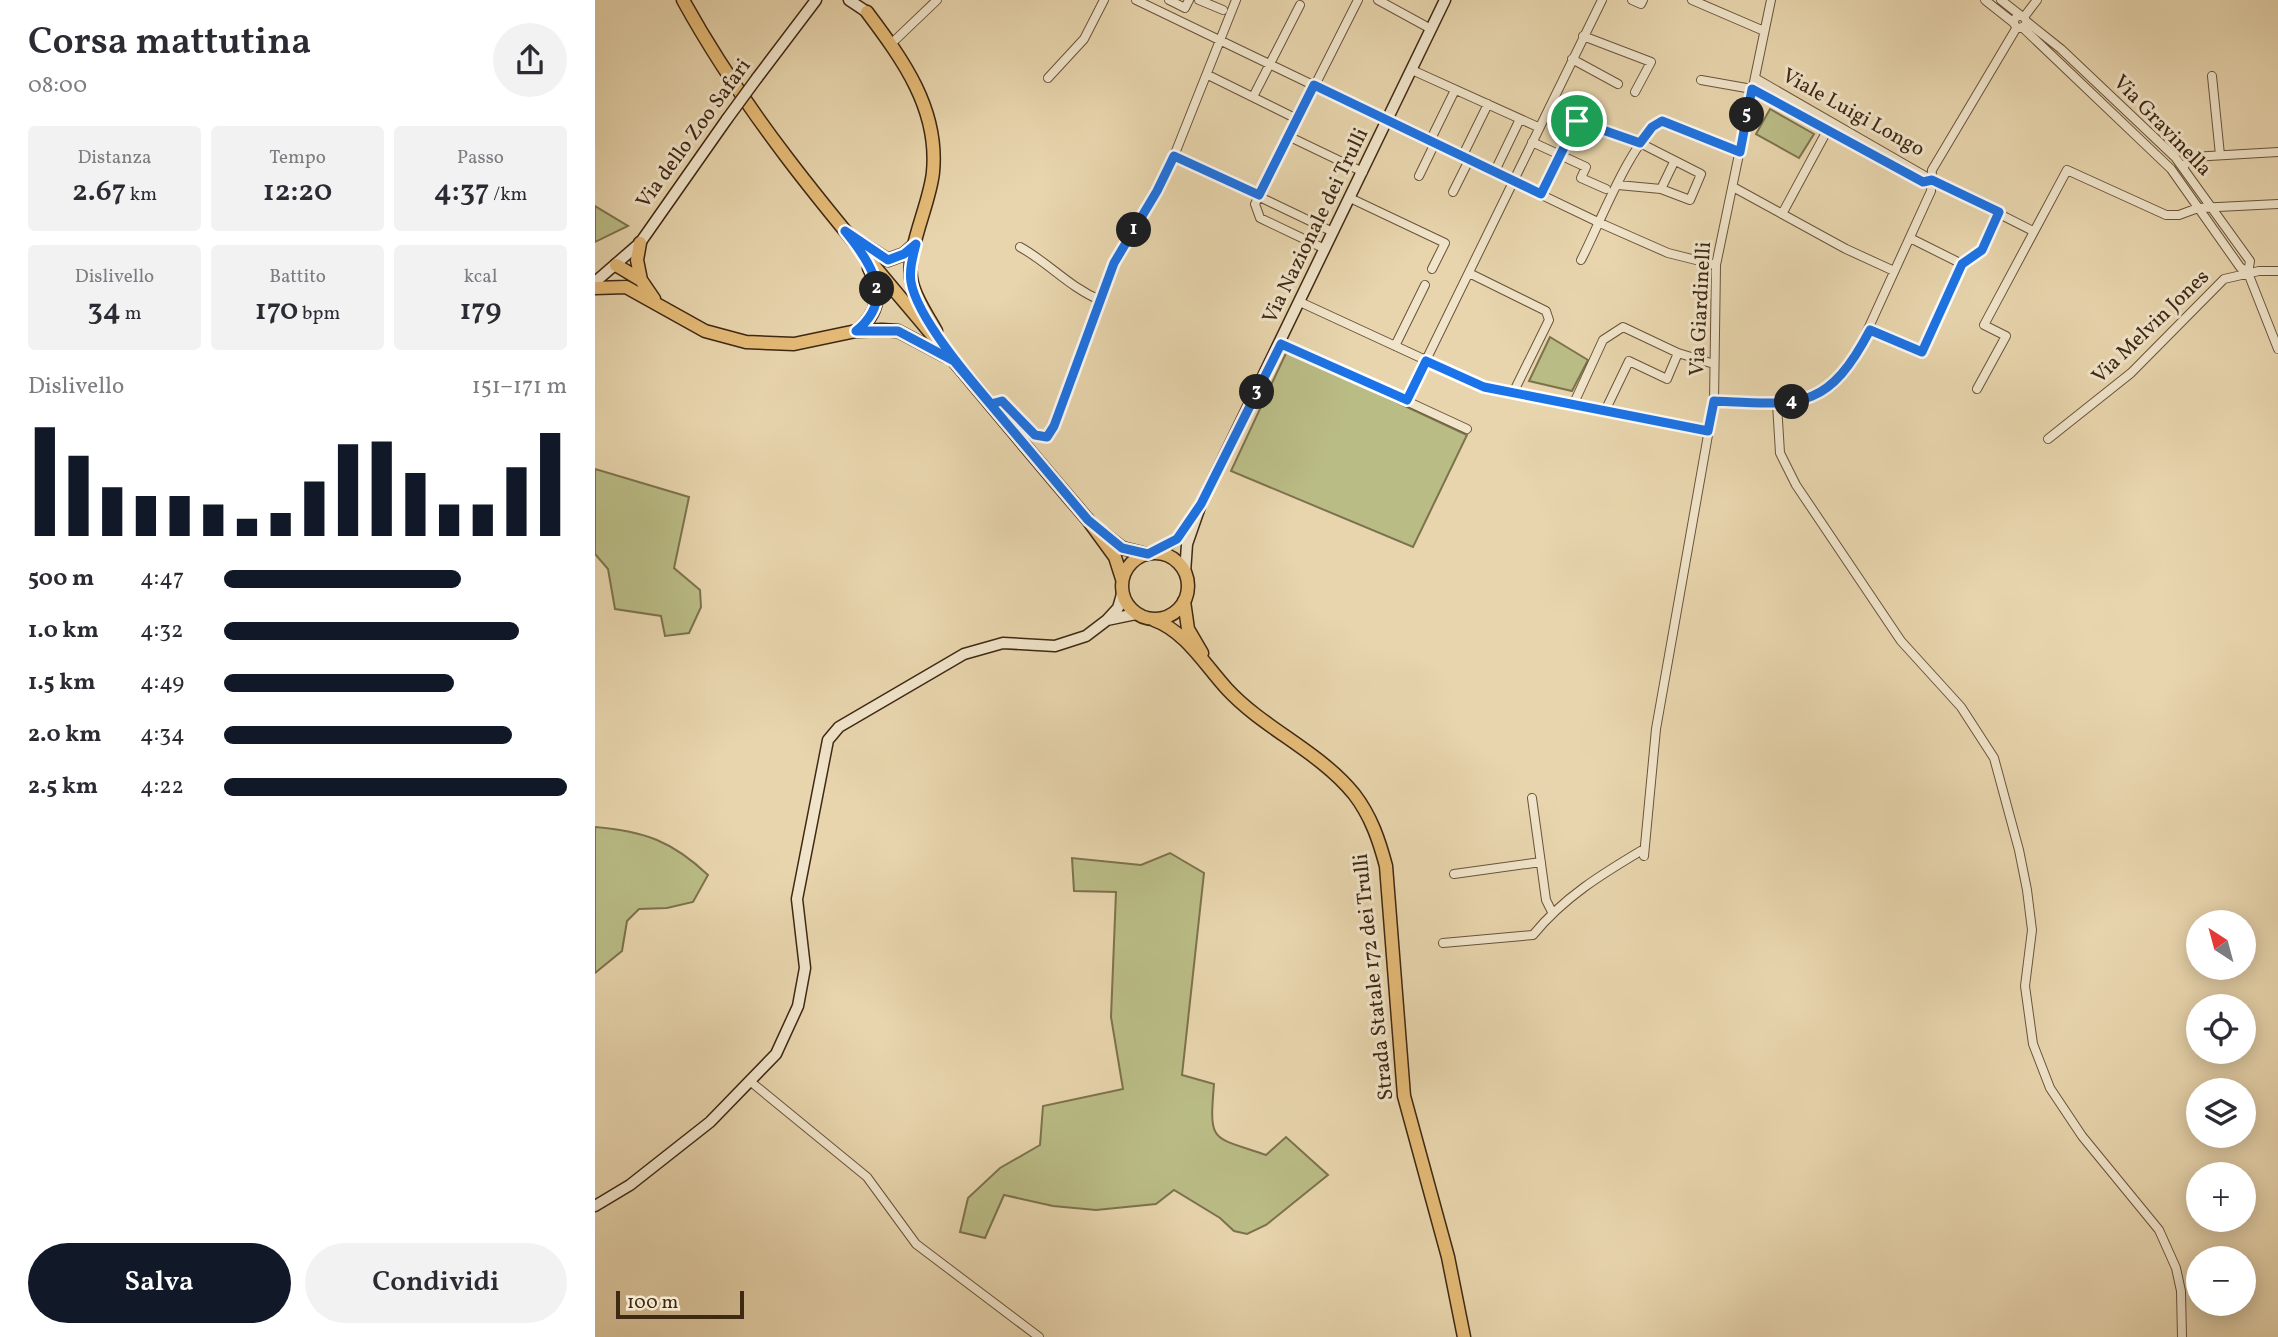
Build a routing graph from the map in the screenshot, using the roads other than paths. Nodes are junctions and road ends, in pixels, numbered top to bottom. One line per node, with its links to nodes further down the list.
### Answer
1 (683, 0): 85 (main road)
2 (827, 0): 23 (street)
3 (849, 0): 25 (street)
4 (937, 0): 32 (street)
5 (1104, 0): 38 (street)
6 (1136, 0): 22 (street)
7 (1169, 0): 8 (street)
8 (1188, 0)
9 (1199, 0): 26 (street)
10 (1236, 0): 31 (street)
11 (1358, 0): 42 (street)
12 (1378, 0): 28 (street)
13 (1445, 0): 28 (street, Via Nazionale dei Trulli)
14 (1602, 0): 30 (street)
15 (1632, 0): 16 (street)
16 (1643, 0)
17 (1692, 0): 29 (street)
18 (1770, 0): 29 (street, Via Giardinelli)
19 (1985, 0): 27 (street, Via Gravinella)
20 (2001, 0): 27 (street, Via Gravinella)
21 (2037, 0): 27 (street)
22 (1151, 3): 31 (street)
23 (813, 4): 89 (street, Via dello Zoo Safari, bridge)
24 (1300, 5): 34 (street)
25 (864, 6): 32 (main road)
26 (1223, 10)
27 (2020, 22): 65 (street, Via Gravinella); 69 (street); 81 (street, Via Gravinella)
28 (1431, 29): 35 (street, Via Nazionale dei Trulli)
29 (1764, 31): 39 (street, Via Giardinelli)
30 (1583, 36): 33 (street); 45 (street)
31 (1219, 40): 34 (street); 36 (street)
32 (891, 44): 90 (main road)
33 (1572, 60): 41 (street); 52 (street)
34 (1269, 64): 42 (street); 46 (street)
35 (1412, 70): 44 (street); 50 (street, Via Nazionale dei Trulli)
36 (1208, 75): 48 (street); 62 (street)
37 (2212, 76): 61 (street)
38 (1048, 78)
39 (1755, 78): 43 (street, Via Giardinelli); 51 (street, Viale Luigi Longo)
40 (1701, 80): 43 (street, Viale Luigi Longo)
41 (1618, 84)
42 (1314, 85): 48 (street); 50 (street)
43 (1752, 89): 53 (street, Viale Luigi Longo); 58 (street, Via Giardinelli)
44 (1455, 90): 47 (street); 55 (street)
45 (1635, 92)
46 (1255, 93)
47 (1488, 104): 49 (street); 63 (street)
48 (1297, 119): 54 (street)
49 (1520, 119): 52 (street); 67 (street)
50 (1389, 121): 55 (street); 66 (street, Via Nazionale dei Trulli)
51 (1832, 121): 53 (street); 69 (street, Viale Luigi Longo)
52 (1538, 127): 56 (street)
53 (1827, 130): 69 (street, Viale Luigi Longo); 83 (street)
54 (1288, 136): 66 (street); 77 (street)
55 (1433, 142): 63 (street); 68 (street)
56 (1532, 142): 60 (street); 70 (street)
57 (1640, 143): 58 (street); 60 (street); 64 (street); 71 (street)
58 (1740, 152): 72 (street, Via Giardinelli)
59 (2278, 152): 61 (street)
60 (1561, 155): 74 (street); 76 (street)
61 (2220, 155): 65 (street)
62 (1174, 156): 77 (street); 108 (street)
63 (1465, 159): 67 (street); 75 (street)
64 (1674, 162): 73 (street); 73 (street)
65 (2183, 167): 80 (street, Via Gravinella)
66 (1363, 172): 78 (street, Via Nazionale dei Trulli)
67 (1493, 173): 70 (street)
68 (1419, 176)
69 (1932, 180): 82 (street, Viale Luigi Longo); 88 (street)
70 (1513, 181): 76 (street); 102 (street)
71 (1618, 186): 73 (street); 84 (street)
72 (1733, 187): 83 (street); 97 (street, Via Giardinelli)
73 (1661, 189)
74 (1605, 190)
75 (1453, 192)
76 (1541, 194): 84 (street)
77 (1259, 195): 87 (street); 92 (street)
78 (1350, 198): 87 (street, Via Nazionale dei Trulli); 98 (street)
79 (2278, 204): 80 (street)
80 (2214, 207): 81 (street); 101 (street, Via Gravinella)
81 (2198, 208): 86 (street); 101 (street, Via Gravinella)
82 (1999, 212): 86 (street, Viale Luigi Longo); 95 (street)
83 (1782, 214): 99 (street)
84 (1600, 223): 94 (street); 97 (street)
85 (845, 231): 90 (main road); 93 (main road)
86 (2033, 231): 120 (street)
87 (1333, 232): 92 (street, Via Nazionale dei Trulli)
88 (1910, 238): 95 (street); 99 (street)
89 (640, 243): 96 (street, Via dello Zoo Safari); 103 (main road)
90 (916, 244): 117 (main road)
91 (1020, 247): 108 (street)
92 (1325, 249): 110 (street, Via Nazionale dei Trulli)
93 (861, 250): 112 (main road); 117 (main road)
94 (1581, 260)
95 (1962, 264): 111 (street)
96 (616, 265): 103 (main road); 104 (street, Via dello Zoo Safari); 106 (main road)
97 (1716, 265): 119 (street, Via Giardinelli)
98 (1432, 269)
99 (1894, 271): 111 (street)
100 (2278, 271): 101 (street)
101 (2248, 272): 115 (street); 130 (street, Via Melvin Jones)
102 (1469, 273): 118 (street); 121 (street)
103 (641, 280): 109 (main road)
104 (595, 282)
105 (1425, 285): 114 (street)
106 (626, 287): 107 (main road); 109 (main road)
107 (595, 288)
108 (1100, 300): 125 (street)
109 (655, 301): 112 (main road)
110 (1300, 302): 113 (street, Via Nazionale dei Trulli); 114 (street)
111 (1870, 330): 126 (street)
112 (856, 331): 117 (main road)
113 (1281, 344): 122 (street); 131 (street, Via Nazionale dei Trulli)
114 (1395, 346): 118 (street)
115 (2278, 349)
116 (1678, 353): 119 (street); 124 (street); 127 (street)
117 (954, 361): 125 (main road)
118 (1426, 361): 121 (street); 122 (street)
119 (1714, 364): 123 (street, Via Giardinelli)
120 (1977, 389)
121 (1514, 391): 124 (street)
122 (1407, 400): 128 (street)
123 (1714, 401): 126 (street); 129 (street, Via Giardinelli)
124 (1574, 403): 127 (street)
125 (991, 404): 132 (main road)
126 (1777, 404): 151 (street)
127 (1605, 411): 129 (street)
128 (1467, 429)
129 (1708, 431): 145 (street, Via Giardinelli)
130 (2048, 439)
131 (1201, 504): 133 (street, Via Nazionale dei Trulli); 134 (street, Via Nazionale dei Trulli)
132 (1088, 520): 133 (main road); 135 (main road)
133 (1151, 554): 134 (main road); 135 (main road)
134 (1185, 573): 137 (main road, Strada Statale 172 dei Trulli)
135 (1122, 579): 136 (main road)
136 (1122, 594): 138 (main road); 139 (street)
137 (1184, 601): 140 (main road); 141 (main road, Strada Statale 172 dei Trulli)
138 (1136, 614): 139 (street); 140 (main road, Strada Statale 172 dei Trulli)
139 (1107, 620): 147 (street)
140 (1154, 620): 141 (main road, Strada Statale 172 dei Trulli)
141 (1217, 677): 150 (main road, Strada Statale 172 dei Trulli)
142 (1532, 798): 143 (street)
143 (1541, 862): 144 (street); 145 (street)
144 (1454, 874)
145 (1552, 912): 146 (street)
146 (1443, 943)
147 (751, 1082): 148 (street); 149 (street)
148 (595, 1206)
149 (1039, 1337)
150 (1464, 1337)
151 (2182, 1337)

